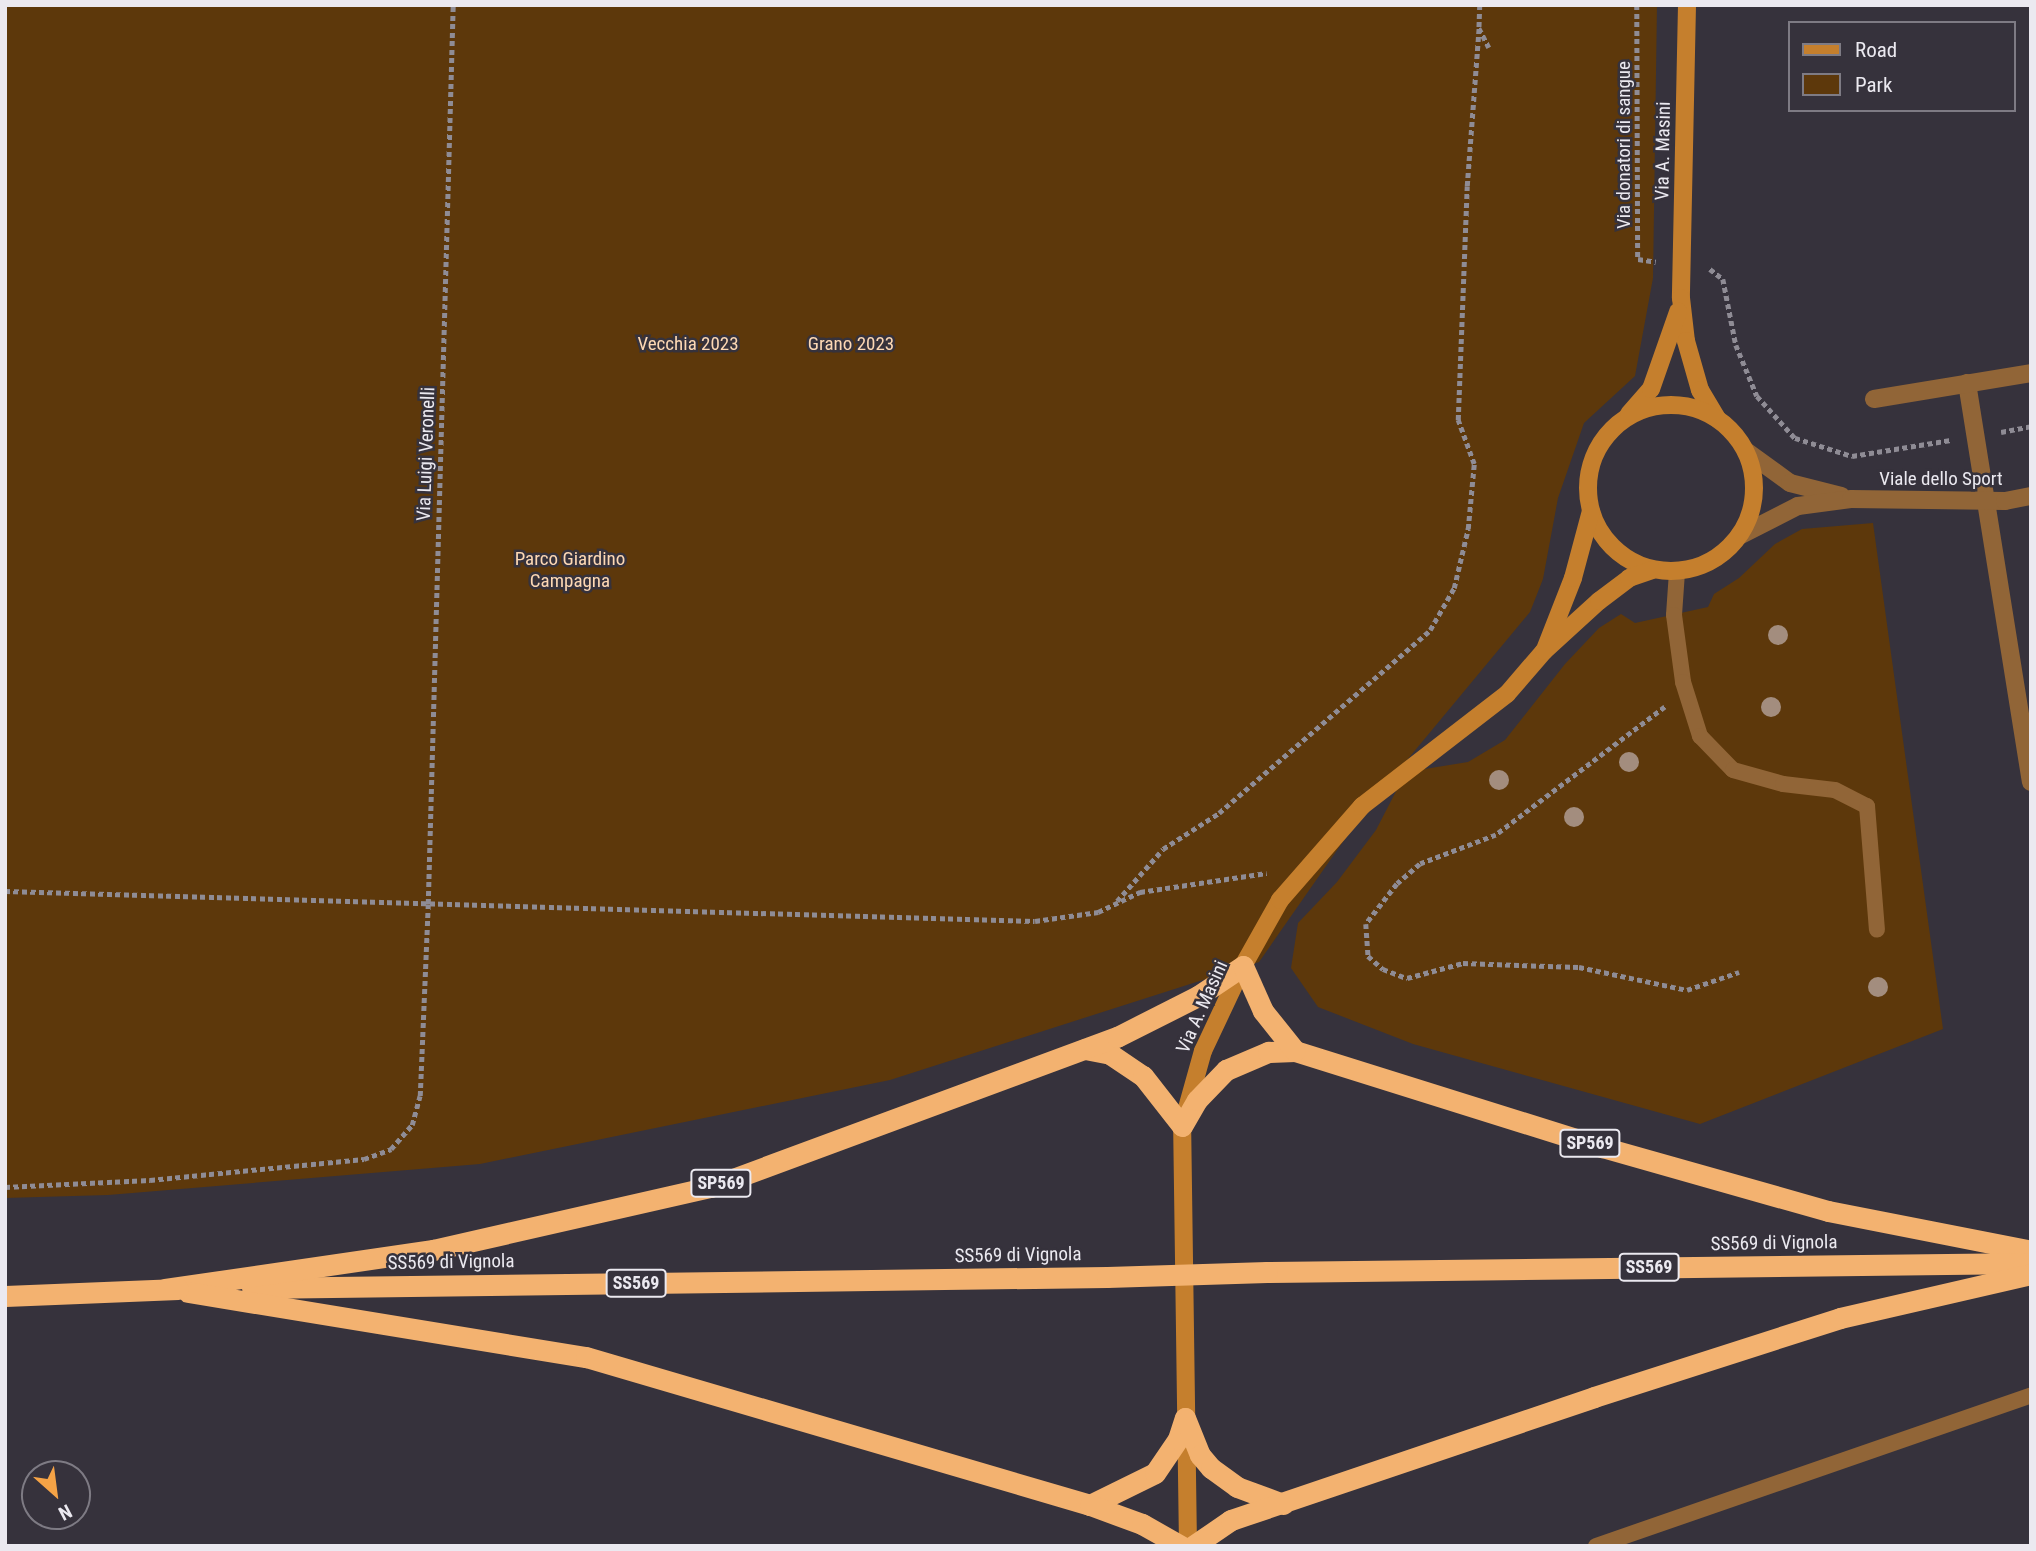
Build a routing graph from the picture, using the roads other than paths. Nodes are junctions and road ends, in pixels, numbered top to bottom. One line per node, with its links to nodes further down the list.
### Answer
1 (1687, 5): 2 (street, Via A. Masini)
2 (1681, 298): 6 (street, Via A. Masini); 7 (street, Via A. Masini)
3 (2031, 373): 4 (street)
4 (1967, 383): 5 (street); 11 (street)
5 (1874, 399)
6 (1718, 418): 7 (street, Via A. Masini); 8 (street, Via A. Masini)
7 (1624, 419): 12 (street, Via A. Masini)
8 (1746, 451): 10 (street, Viale dello Sport); 13 (street, Via A. Masini)
9 (2031, 496): 11 (street, Viale dello Sport)
10 (1851, 499): 11 (street, Viale dello Sport); 13 (street, Viale dello Sport)
11 (1986, 501): 17 (street)
12 (1591, 511): 14 (street, Via A. Masini); 16 (street, Via A. Masini)
13 (1739, 536): 15 (street, Via A. Masini)
14 (1652, 569): 15 (street, Via A. Masini); 16 (street, Via A. Masini)
15 (1676, 572): 18 (lane)
16 (1544, 651): 19 (street, Via A. Masini)
17 (2031, 782)
18 (1877, 930)
19 (1243, 966): 20 (highway, SP569); 21 (highway); 22 (street, Via A. Masini)
20 (1085, 1049): 22 (highway); 26 (highway, SP569)
21 (1295, 1051): 22 (highway, SP569); 23 (highway, SP569)
22 (1182, 1126): 29 (street, Via A. Masini)
23 (2031, 1251)
24 (2031, 1262): 26 (highway, SS569 di Vignola / SS569, bridge)
25 (2031, 1274): 30 (highway)
26 (165, 1289): 27 (highway, SS569 di Vignola / SS569); 31 (highway)
27 (5, 1296)
28 (2031, 1395): 35 (lane)
29 (1185, 1418): 30 (highway); 31 (highway); 33 (street, Via A. Masini)
30 (1283, 1504): 34 (highway)
31 (1090, 1505): 32 (highway)
32 (1181, 1546)
33 (1188, 1546)
34 (1193, 1546)
35 (1596, 1546)

